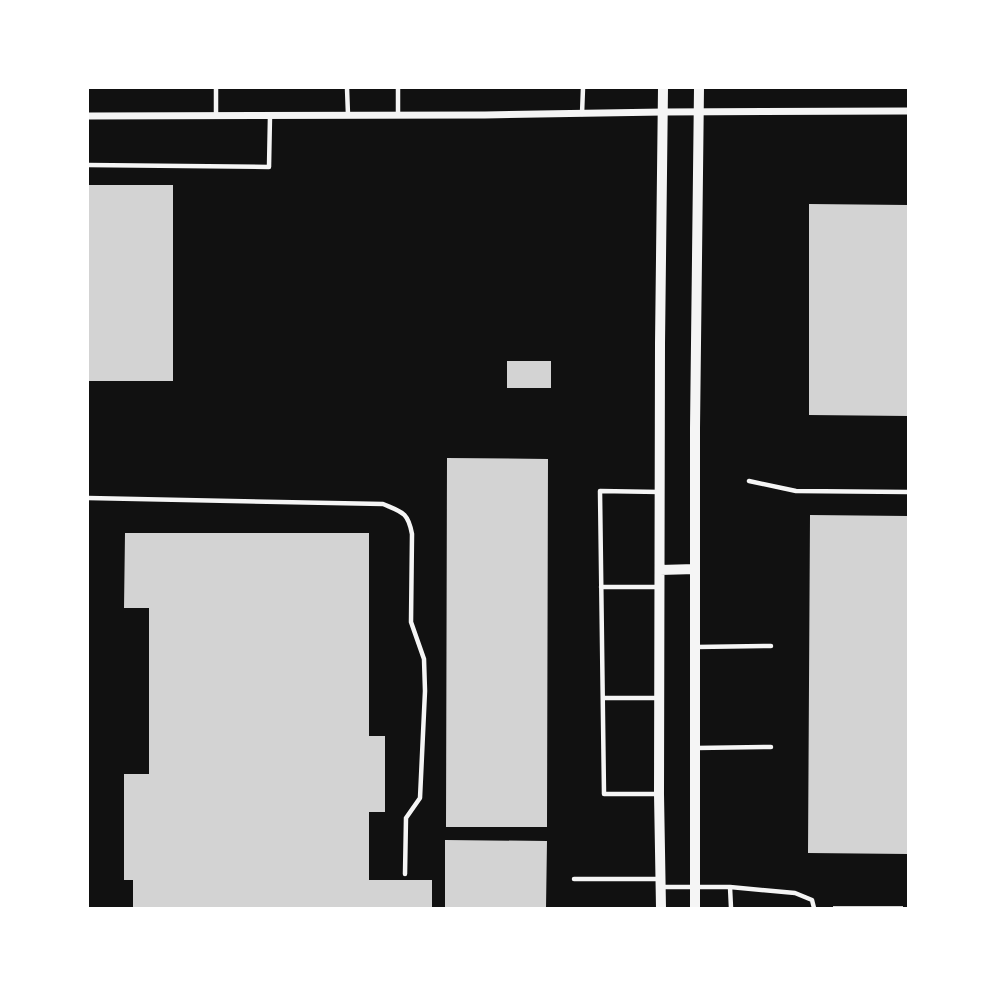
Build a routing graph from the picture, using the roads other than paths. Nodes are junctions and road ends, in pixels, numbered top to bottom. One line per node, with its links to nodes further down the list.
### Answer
1 (215, 88): 12 (lane)
2 (347, 88): 14 (lane)
3 (398, 88): 15 (lane)
4 (583, 88): 10 (lane)
5 (663, 88): 8 (street)
6 (699, 88): 9 (street)
7 (908, 111): 9 (street)
8 (663, 112): 9 (street); 10 (street); 18 (street)
9 (699, 112): 21 (street)
10 (582, 114): 15 (street)
11 (88, 116): 12 (street)
12 (216, 116): 13 (street)
13 (270, 116): 14 (street); 16 (lane)
14 (348, 116): 15 (street)
15 (398, 116)
16 (88, 164)
17 (749, 481): 19 (lane)
18 (661, 492): 22 (street); 23 (lane)
19 (908, 492)
20 (88, 498): 32 (lane)
21 (695, 569): 22 (street); 26 (street)
22 (660, 570): 24 (street)
23 (601, 587): 24 (lane); 27 (lane)
24 (660, 587): 28 (street)
25 (771, 646): 26 (lane)
26 (695, 647): 30 (street)
27 (603, 698): 28 (lane); 31 (lane)
28 (659, 698): 31 (street)
29 (771, 747): 30 (lane)
30 (695, 748): 35 (street)
31 (659, 794): 34 (street)
32 (405, 874)
33 (574, 879): 34 (lane)
34 (661, 883): 35 (lane); 37 (street)
35 (695, 887): 36 (lane); 38 (street)
36 (730, 887): 39 (lane); 40 (lane)
37 (661, 908)
38 (695, 908)
39 (731, 908)
40 (814, 908)

